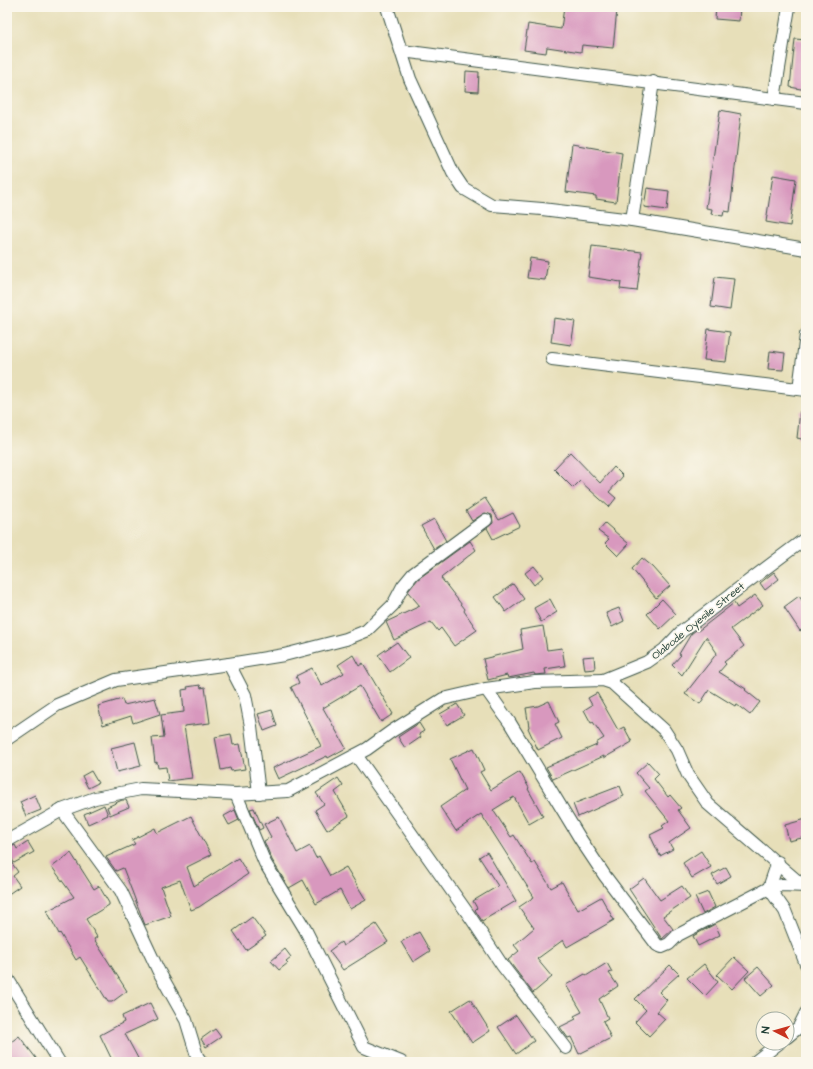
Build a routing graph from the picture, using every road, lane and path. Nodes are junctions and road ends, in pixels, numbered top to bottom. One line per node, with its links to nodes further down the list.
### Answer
1 (387, 7): 3 (street)
2 (789, 7): 5 (street)
3 (402, 51): 4 (street); 7 (street)
4 (653, 82): 5 (street); 7 (street)
5 (774, 98): 6 (street)
6 (806, 103)
7 (632, 220): 8 (street)
8 (806, 248)
9 (806, 335): 11 (street)
10 (552, 359): 11 (street)
11 (803, 390)
12 (486, 520): 14 (street)
13 (806, 538): 15 (street, Olabode Oyesile Street)
14 (229, 664): 17 (street); 19 (street)
15 (604, 680): 16 (street); 23 (street)
16 (486, 689): 18 (street); 25 (street)
17 (7, 739)
18 (356, 756): 19 (street); 30 (street)
19 (259, 793): 20 (street)
20 (236, 794): 21 (street); 34 (street)
21 (62, 810): 22 (street); 33 (street)
22 (7, 841)
23 (778, 862): 24 (street); 25 (street)
24 (804, 885): 25 (street)
25 (769, 888): 26 (street)
26 (806, 964)
27 (7, 978): 32 (street)
28 (806, 1013): 29 (street)
29 (795, 1030)
30 (566, 1048)
31 (769, 1051): 35 (street)
32 (60, 1062)
33 (201, 1062)
34 (401, 1062)
35 (755, 1062)

